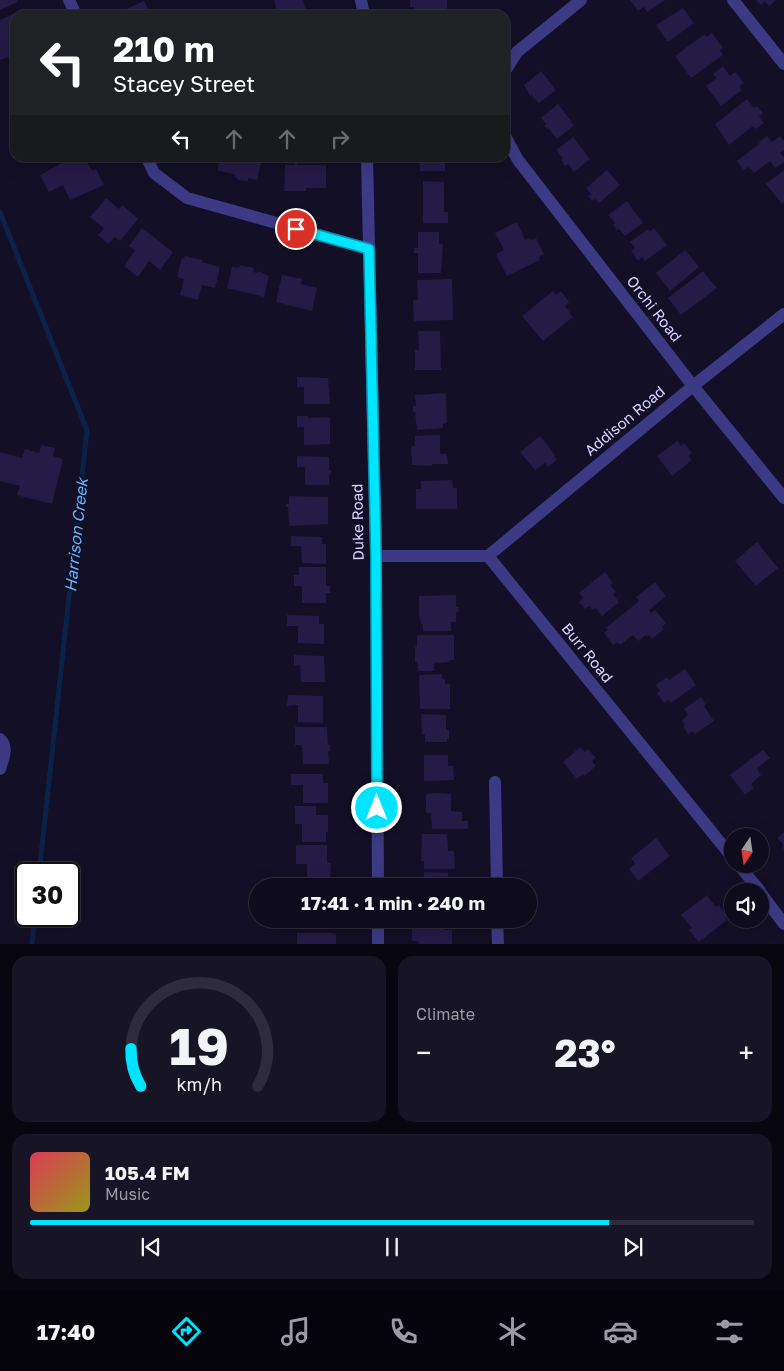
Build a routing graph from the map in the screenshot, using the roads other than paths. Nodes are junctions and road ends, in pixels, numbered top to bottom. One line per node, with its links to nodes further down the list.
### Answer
1 (581, 0): 3 (street)
2 (732, 0): 4 (street)
3 (510, 63)
4 (784, 64)
5 (510, 145): 10 (street, Orchi Road)
6 (149, 162): 8 (street)
7 (367, 162): 8 (street, Duke Road)
8 (369, 249): 12 (street, Duke Road)
9 (784, 314): 10 (street, Addison Road)
10 (693, 386): 11 (street, Orchi Road); 13 (street, Addison Road)
11 (784, 498)
12 (376, 556): 13 (street); 19 (street, Duke Road)
13 (488, 556): 17 (street, Burr Road)
14 (0, 740): 15 (street)
15 (0, 769)
16 (495, 782): 20 (street)
17 (724, 847)
18 (745, 873): 21 (street)
19 (378, 878)
20 (497, 878)
21 (753, 883)
22 (769, 904): 23 (street)
23 (784, 924)
24 (378, 928): 26 (street)
25 (497, 928): 27 (street)
26 (378, 944)
27 (498, 944)

